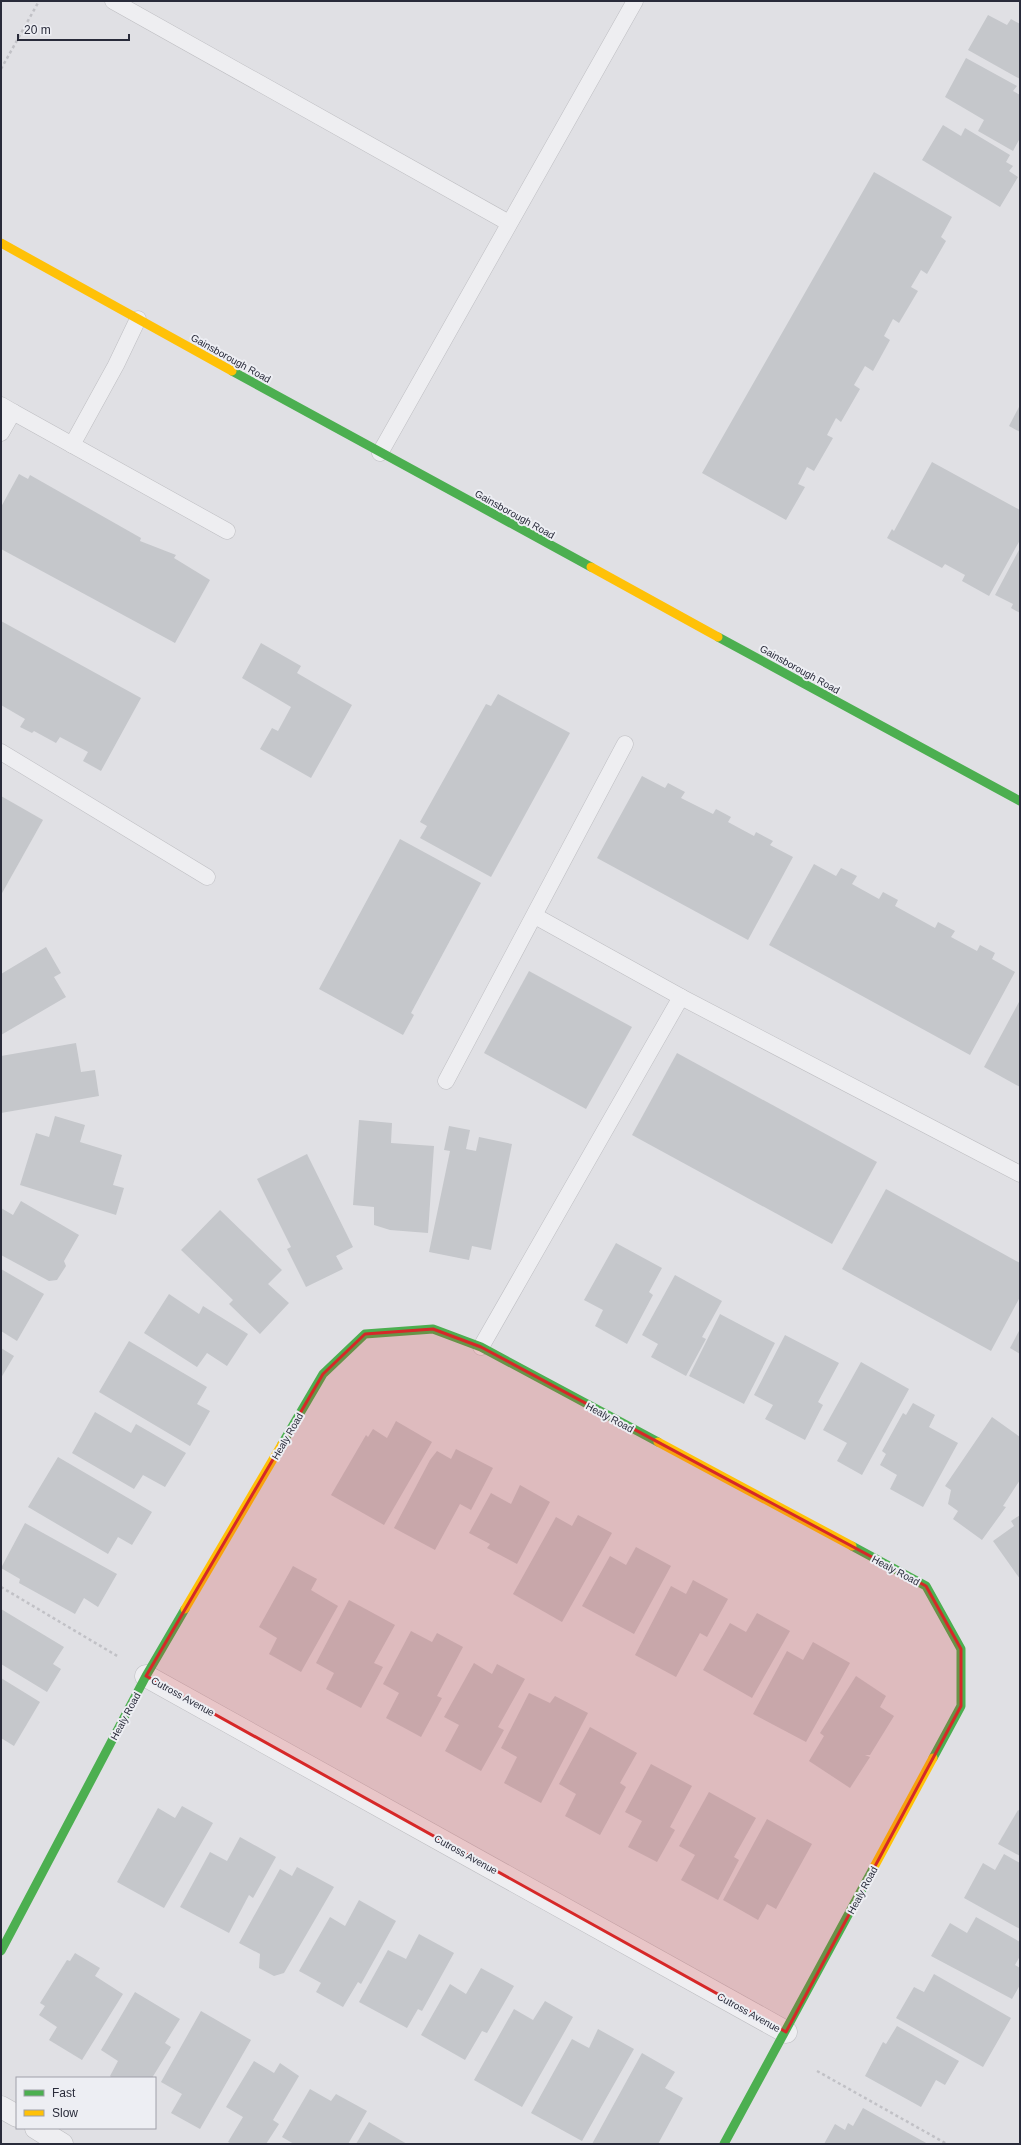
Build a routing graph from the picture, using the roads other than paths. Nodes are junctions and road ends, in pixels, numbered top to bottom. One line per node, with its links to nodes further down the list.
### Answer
1 (113, 1): 3 (lane)
2 (635, 1): 3 (lane)
3 (509, 223): 9 (lane)
4 (1, 244): 5 (street, Gainsborough Road)
5 (138, 319): 8 (lane); 9 (street, Gainsborough Road)
6 (7, 409): 7 (lane); 8 (lane)
7 (1, 433)
8 (72, 445): 10 (lane)
9 (380, 453): 13 (street, Gainsborough Road)
10 (227, 531)
11 (625, 744): 15 (lane)
12 (1, 752): 14 (lane)
13 (1020, 801)
14 (207, 877)
15 (534, 916): 16 (lane); 17 (lane)
16 (681, 997): 18 (lane); 19 (lane)
17 (446, 1081)
18 (1020, 1174)
19 (481, 1347): 20 (street, Healy Road); 22 (street, Healy Road)
20 (146, 1676): 21 (street, Healy Road); 22 (street, Cutross Avenue)
21 (1, 1951)
22 (786, 2032): 27 (street, Healy Road)
23 (1, 2106): 24 (street)
24 (16, 2115)
25 (38, 2129): 26 (street)
26 (62, 2144)
27 (724, 2144)

